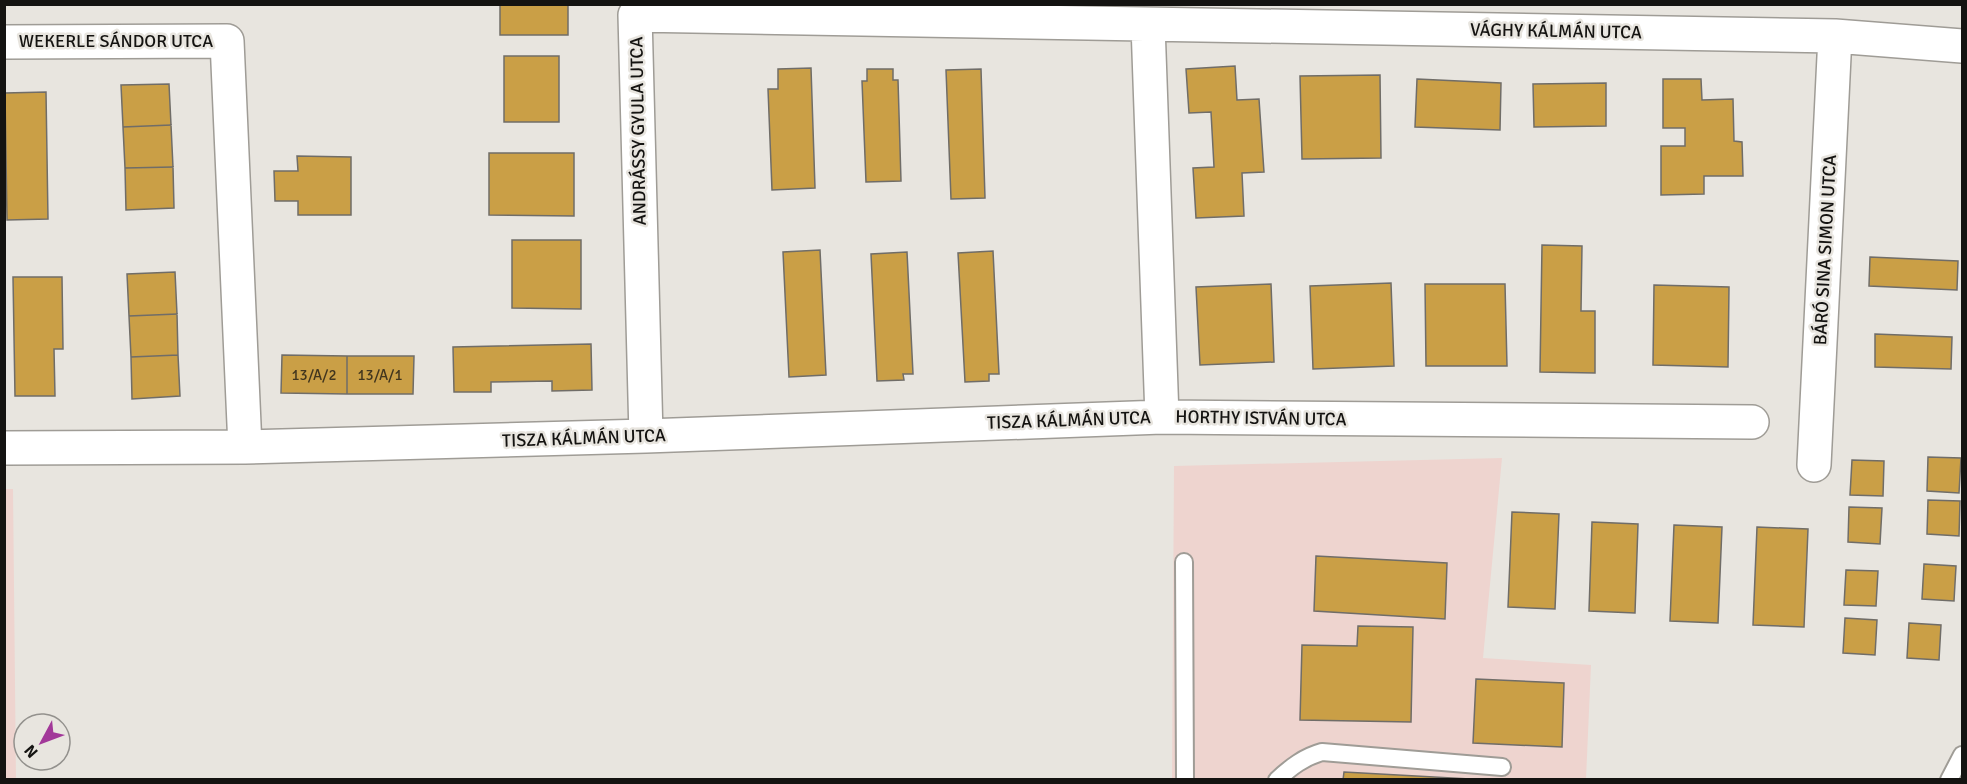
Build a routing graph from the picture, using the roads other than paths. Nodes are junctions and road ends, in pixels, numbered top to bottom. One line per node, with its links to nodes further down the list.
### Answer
1 (635, 10): 2 (street, ANDRÁSSY GYULA UTCA); 8 (street, ANDRÁSSY GYULA UTCA)
2 (1148, 25): 3 (street, VÁGHY KÁLMÁN UTCA); 6 (street, HORTHY ISTVÁN UTCA)
3 (1835, 36): 5 (street, VÁGHY KÁLMÁN UTCA); 11 (street, BÁRÓ SINA SIMON UTCA)
4 (4, 42): 9 (street, WEKERLE SÁNDOR UTCA)
5 (1962, 46)
6 (1162, 417): 7 (street, HORTHY ISTVÁN UTCA); 8 (street, TISZA KÁLMÁN UTCA)
7 (1752, 422)
8 (646, 436): 9 (street, TISZA KÁLMÁN UTCA)
9 (244, 447): 10 (street, TISZA KÁLMÁN UTCA)
10 (4, 448)
11 (1814, 465)
12 (1184, 562): 15 (lane)
13 (1962, 756): 17 (lane)
14 (1502, 767): 16 (lane)
15 (1185, 780)
16 (1277, 780)
17 (1949, 780)

